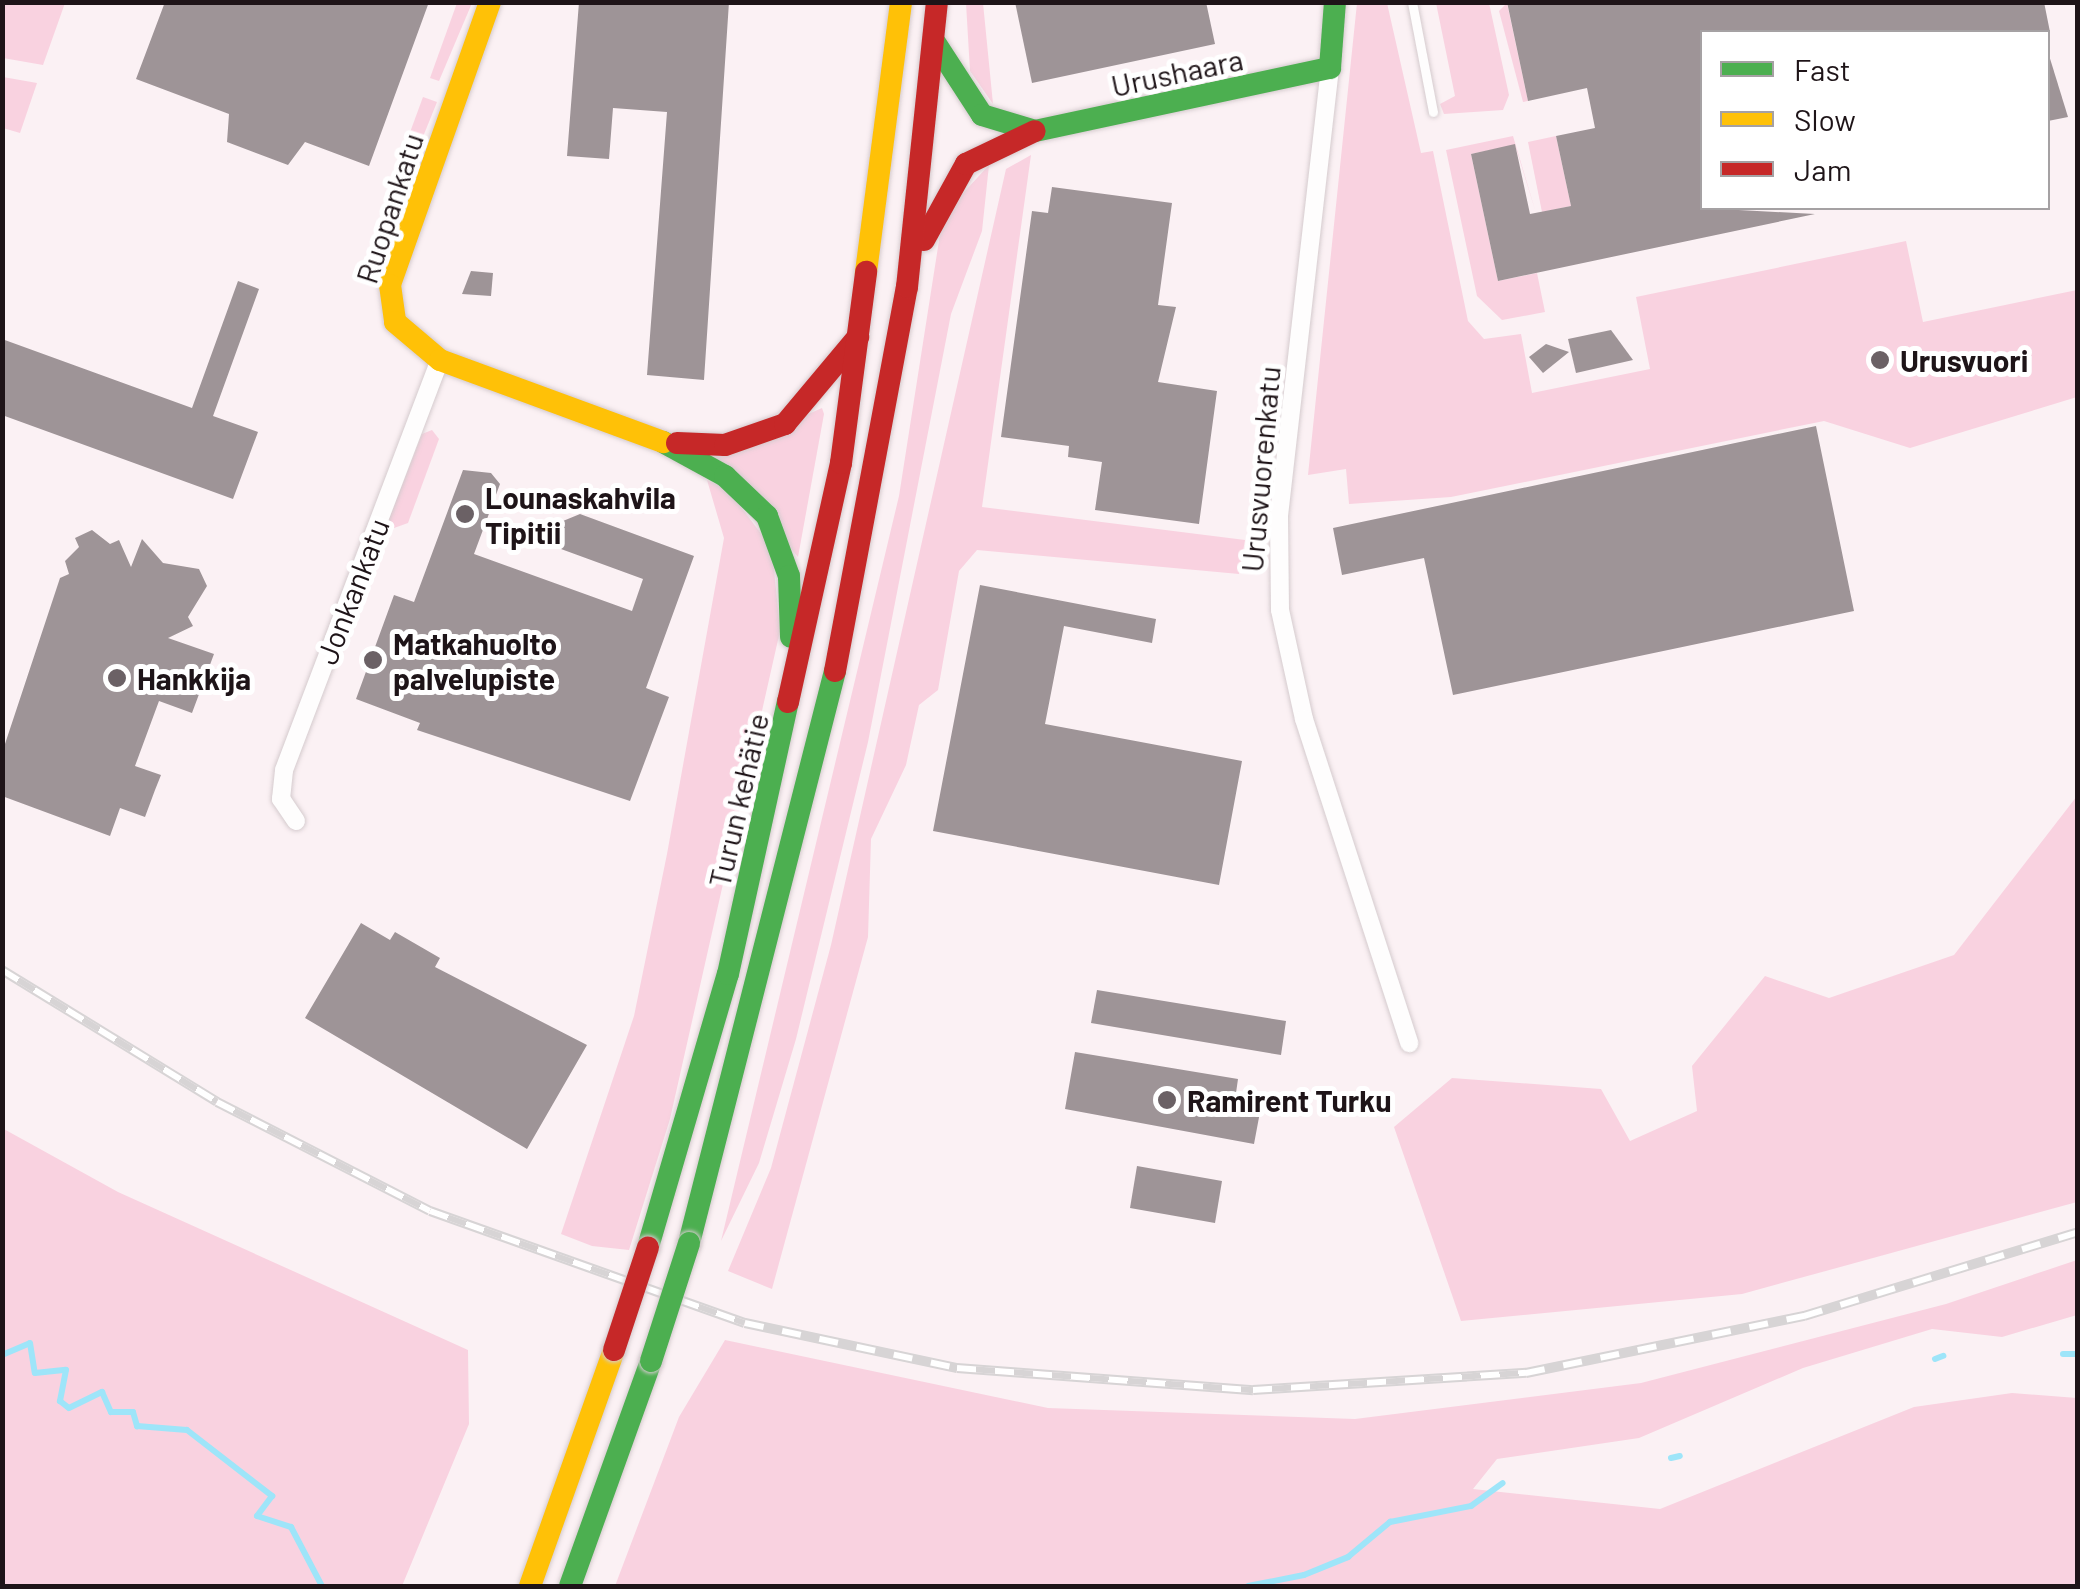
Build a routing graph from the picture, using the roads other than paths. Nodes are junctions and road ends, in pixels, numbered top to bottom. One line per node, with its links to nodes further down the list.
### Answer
1 (490, 2): 12 (main road, Ruopankatu)
2 (900, 2): 11 (main road, Turun kehätie)
3 (936, 2): 6 (main road)
4 (1335, 2): 7 (main road, Urusvuorenkatu)
5 (1412, 2): 8 (lane)
6 (934, 41): 9 (main road); 10 (main road)
7 (1330, 68): 9 (main road, Urushaara); 18 (street, Urusvuorenkatu)
8 (1434, 112)
9 (1034, 131): 10 (main road, Urushaara)
10 (907, 287): 16 (main road)
11 (864, 328): 13 (main road); 14 (main road, Turun kehätie)
12 (440, 360): 13 (main road, Ruopankatu); 17 (street, Jonkankatu)
13 (662, 442): 14 (main road)
14 (790, 705): 15 (main road, Turun kehätie)
15 (776, 770): 16 (lane); 19 (main road, Turun kehätie, bridge)
16 (812, 778): 20 (main road, bridge)
17 (296, 821)
18 (1409, 1043)
19 (530, 1586)
20 (570, 1586)

